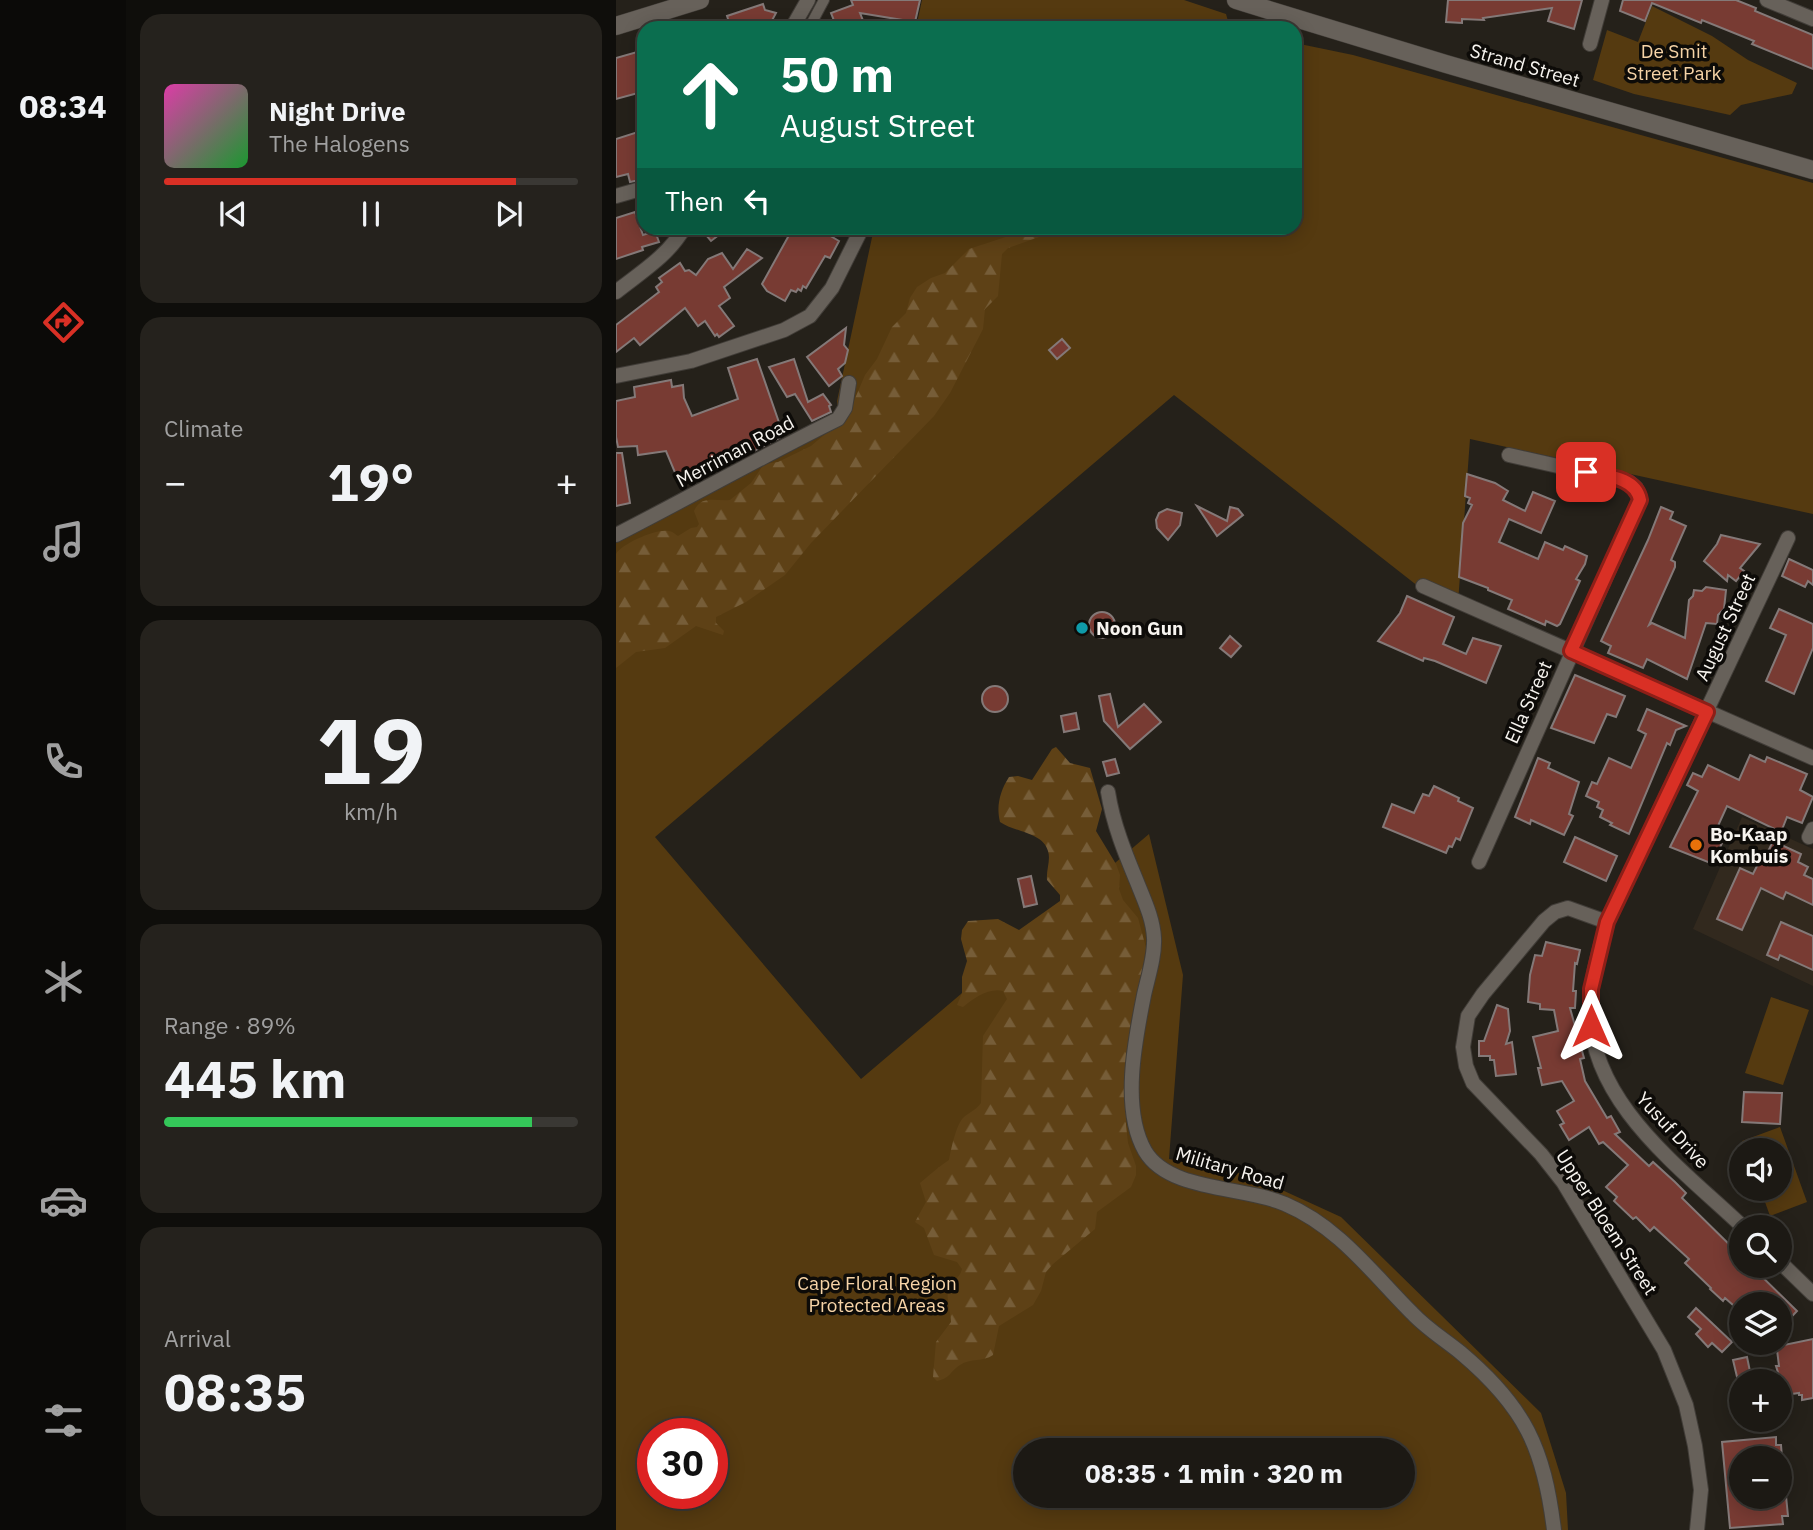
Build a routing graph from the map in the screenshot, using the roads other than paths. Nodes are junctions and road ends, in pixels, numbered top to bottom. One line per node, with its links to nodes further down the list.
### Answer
1 (700, 0): 10 (street)
2 (807, 0): 8 (street)
3 (824, 0): 9 (street)
4 (1236, 0): 12 (street, Strand Street)
5 (1602, 0): 11 (street)
6 (1767, 0): 7 (street)
7 (1813, 19)
8 (796, 21)
9 (813, 21)
10 (616, 26)
11 (1590, 44)
12 (1810, 170)
13 (637, 190): 14 (street)
14 (616, 196)
15 (680, 235): 17 (street)
16 (858, 235): 18 (street)
17 (616, 292)
18 (616, 376)
19 (849, 383): 21 (street, Merriman Road)
20 (1509, 455): 24 (street, Ella Street)
21 (616, 536)
22 (1788, 538): 25 (street, August Street)
23 (1423, 586): 24 (street)
24 (1571, 651): 25 (street); 28 (street, Ella Street)
25 (1707, 712): 26 (street); 29 (street, August Street)
26 (1813, 758)
27 (1108, 792): 33 (street, Military Road)
28 (1479, 862)
29 (1607, 922): 30 (street, Yusuf Drive); 34 (street, Upper Bloem Street)
30 (1730, 1215)
31 (1792, 1274): 32 (street)
32 (1813, 1294)
33 (1553, 1530)
34 (1697, 1530)

